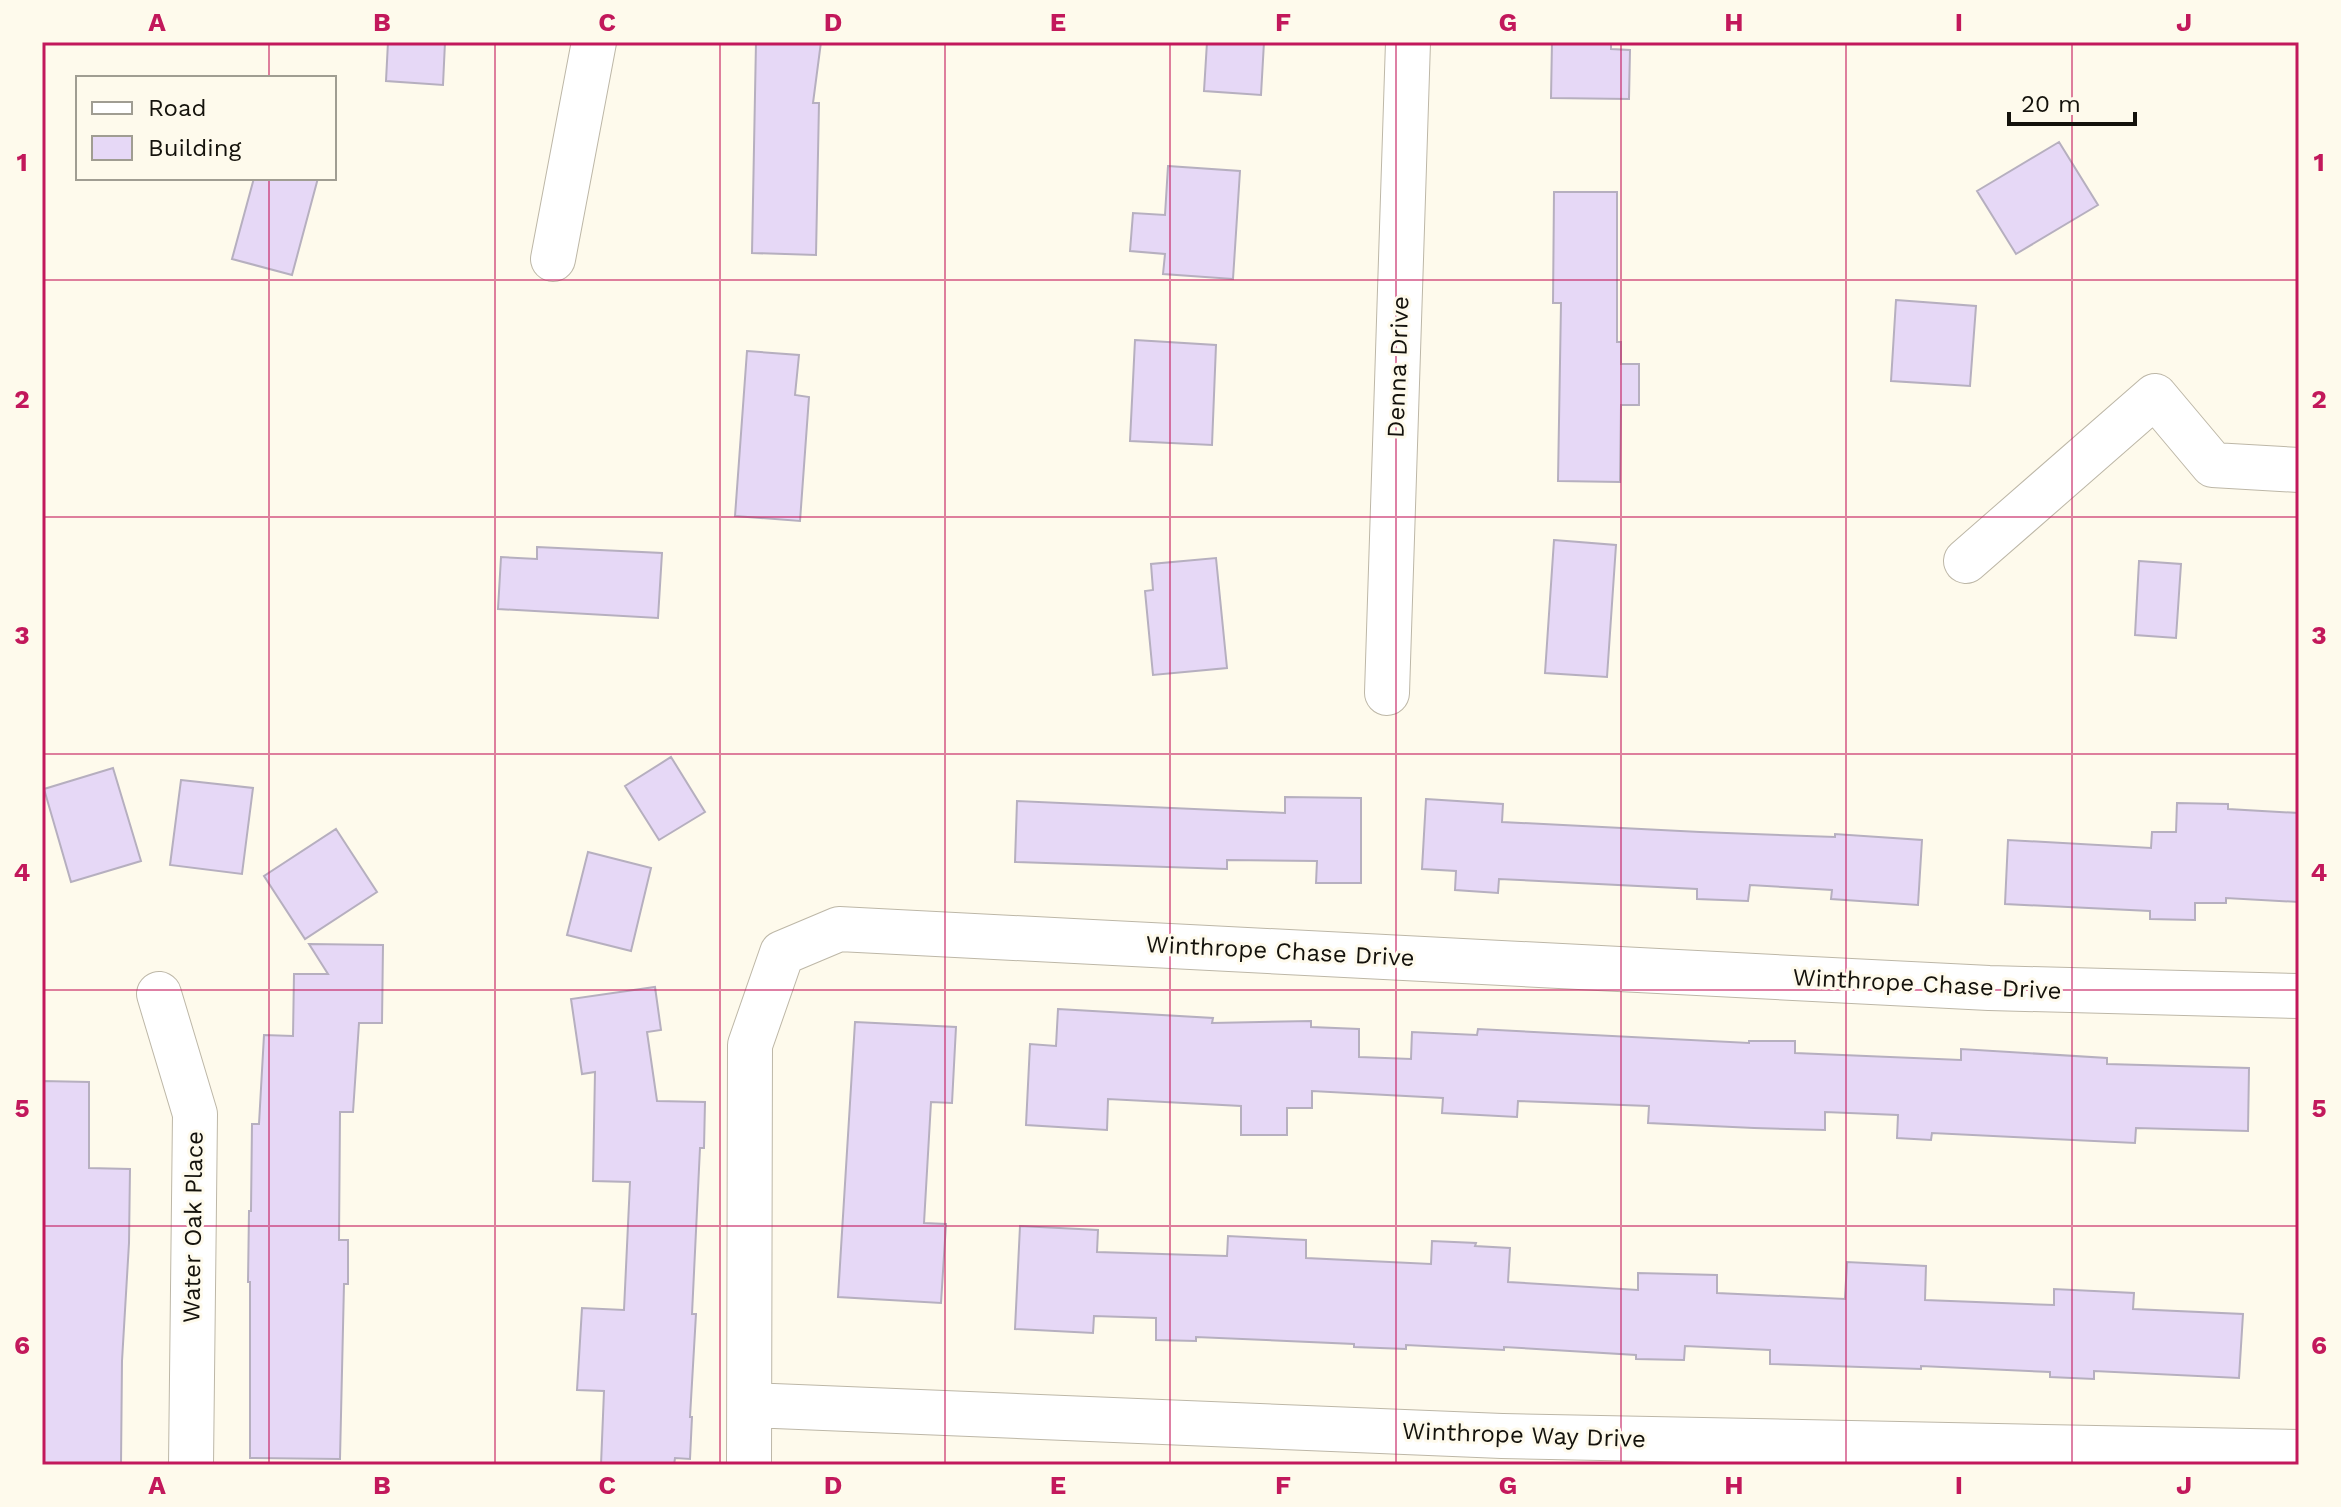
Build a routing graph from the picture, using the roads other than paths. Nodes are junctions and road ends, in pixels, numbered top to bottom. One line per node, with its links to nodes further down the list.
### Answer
1 (594, 42): 3 (street)
2 (1408, 42): 6 (street, Denna Drive)
3 (553, 259)
4 (2299, 470): 5 (street)
5 (1966, 561)
6 (1387, 693)
7 (159, 994): 12 (street, Water Oak Place)
8 (2299, 996): 9 (street, Winthrope Chase Drive)
9 (750, 1405): 10 (street, Winthrope Way Drive); 13 (street, Winthrope Chase Drive)
10 (1501, 1451): 11 (street, Winthrope Way Drive)
11 (2299, 1452)
12 (191, 1465)
13 (749, 1465)

